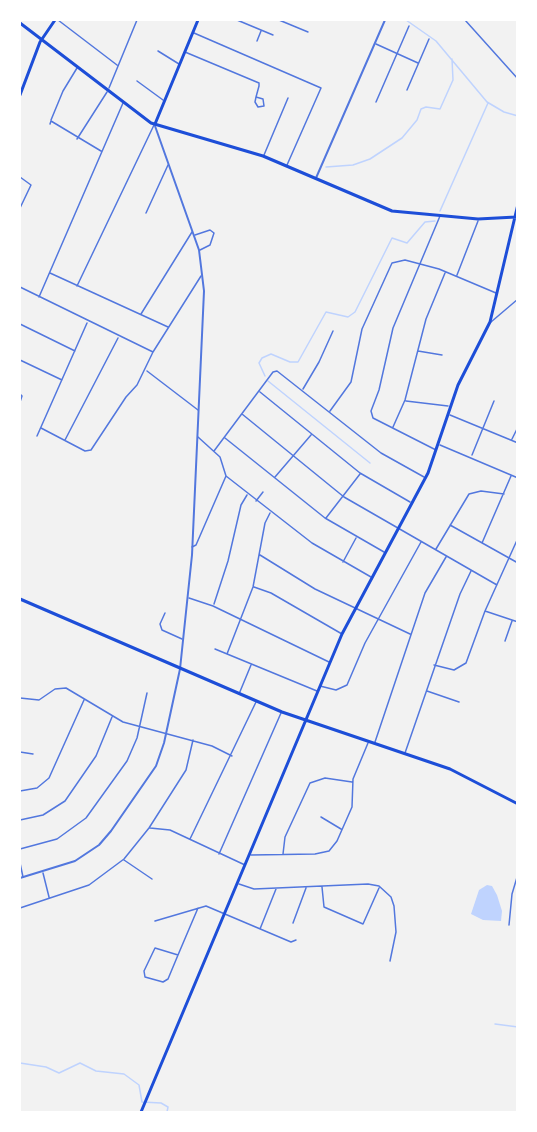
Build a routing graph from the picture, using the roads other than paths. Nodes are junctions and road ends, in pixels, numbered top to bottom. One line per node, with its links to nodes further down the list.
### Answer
1 (57, 20): 15 (main road); 23 (street)
2 (137, 20): 23 (street)
3 (198, 20): 11 (main road)
4 (237, 20): 10 (street)
5 (279, 20): 12 (street)
6 (386, 20): 17 (street)
7 (465, 20): 25 (street)
8 (20, 23): 15 (main road)
9 (409, 26): 20 (street)
10 (262, 30): 13 (street); 16 (street)
11 (193, 32): 19 (main road); 42 (street)
12 (308, 32)
13 (273, 35)
14 (429, 39): 21 (street)
15 (42, 40): 24 (main road); 29 (main road)
16 (257, 41)
17 (375, 43): 20 (street); 44 (street)
18 (158, 51): 22 (street)
19 (184, 51): 22 (main road); 30 (street)
20 (396, 53): 21 (street); 33 (street)
21 (419, 63): 27 (street)
22 (179, 64): 32 (main road)
23 (118, 66): 28 (street)
24 (78, 68): 28 (main road); 38 (street)
25 (518, 79)
26 (138, 81): 32 (street)
27 (407, 90)
28 (108, 91): 34 (main road); 38 (street)
29 (20, 95)
30 (256, 97)
31 (288, 98): 40 (street)
32 (164, 101): 35 (main road)
33 (376, 102)
34 (124, 103): 35 (main road); 39 (street)
35 (154, 124): 36 (main road); 37 (street); 59 (street)
36 (165, 128): 37 (street); 40 (main road)
37 (159, 135): 41 (street)
38 (77, 138): 39 (street)
39 (102, 151): 55 (street)
40 (263, 156): 42 (main road)
41 (168, 164): 47 (street); 51 (street)
42 (287, 165): 44 (main road)
43 (20, 177): 46 (street)
44 (316, 178): 48 (main road)
45 (518, 204): 50 (main road)
46 (20, 208)
47 (146, 213)
48 (440, 216): 49 (main road); 54 (street)
49 (478, 219): 50 (main road); 58 (street)
50 (516, 220): 61 (main road)
51 (192, 231): 52 (street); 64 (street)
52 (194, 235): 53 (street); 53 (street)
53 (199, 250): 57 (street)
54 (420, 265): 56 (street); 86 (street); 91 (street)
55 (49, 272): 59 (street); 62 (street)
56 (446, 272): 58 (street); 71 (street)
57 (203, 274): 68 (street); 85 (street)
58 (457, 276): 61 (street)
59 (77, 286): 64 (street)
60 (20, 287): 62 (street)
61 (497, 293): 66 (main road)
62 (39, 297): 65 (street)
63 (518, 299): 66 (street)
64 (141, 315): 68 (street)
65 (87, 322): 70 (street); 72 (street)
66 (490, 322): 84 (main road)
67 (20, 324): 72 (street)
68 (168, 327): 73 (street)
69 (333, 331): 78 (street)
70 (118, 337): 73 (street); 98 (street)
71 (418, 350): 74 (street); 81 (street)
72 (75, 351): 77 (street)
73 (153, 352): 76 (street)
74 (442, 355)
75 (20, 360): 77 (street)
76 (146, 371): 85 (street); 98 (street)
77 (62, 380): 90 (street)
78 (302, 390): 79 (street); 86 (street)
79 (259, 391): 87 (street); 93 (street)
80 (21, 395): 83 (street)
81 (405, 400): 84 (street); 91 (street)
82 (494, 401): 92 (street)
83 (20, 402)
84 (450, 407): 88 (main road)
85 (198, 411): 95 (street)
86 (330, 412): 109 (street)
87 (242, 414): 96 (street); 103 (street)
88 (449, 415): 92 (street); 100 (main road)
89 (518, 426): 97 (street)
90 (41, 428): 94 (street); 98 (street)
91 (392, 428): 102 (street)
92 (483, 428): 97 (street); 104 (street)
93 (311, 434): 103 (street); 105 (street)
94 (38, 436)
95 (197, 436): 101 (street); 125 (street)
96 (224, 438): 101 (street); 108 (street)
97 (512, 440): 99 (street)
98 (64, 441)
99 (518, 443)
100 (440, 445): 102 (main road); 104 (street)
101 (214, 451): 107 (street)
102 (437, 451): 109 (main road)
103 (293, 456): 108 (street); 114 (street)
104 (471, 457): 106 (street)
105 (360, 473): 114 (street); 116 (street)
106 (512, 475): 110 (street); 113 (street)
107 (226, 476): 112 (street); 125 (street)
108 (275, 477): 118 (street)
109 (426, 478): 116 (main road)
110 (518, 478)
111 (263, 492): 115 (street)
112 (248, 494): 115 (street); 139 (street)
113 (504, 494): 119 (street); 124 (street)
114 (344, 496): 118 (street); 120 (street)
115 (256, 501): 117 (street)
116 (412, 504): 120 (main road)
117 (271, 513): 128 (street); 131 (street)
118 (325, 518): 121 (street)
119 (449, 525): 124 (street); 126 (street)
120 (399, 528): 123 (street); 127 (main road)
121 (357, 537): 127 (street); 131 (street)
122 (518, 538): 130 (street)
123 (422, 542): 126 (street); 143 (street)
124 (482, 543): 130 (street)
125 (192, 547): 137 (street)
126 (435, 550): 129 (street)
127 (385, 553): 134 (main road)
128 (260, 555): 136 (street); 140 (street)
129 (446, 556): 133 (street); 148 (street)
130 (509, 559): 132 (street); 135 (street)
131 (343, 562): 134 (street)
132 (518, 563)
133 (471, 571): 135 (street); 155 (street)
134 (371, 577): 140 (main road)
135 (497, 585): 141 (street)
136 (253, 587): 144 (street); 147 (street)
137 (188, 598): 139 (street); 149 (street)
138 (20, 599): 156 (main road)
139 (213, 606): 144 (street)
140 (355, 607): 143 (street); 147 (main road)
141 (484, 611): 145 (street); 155 (street)
142 (165, 613): 149 (street)
143 (378, 619): 148 (street); 157 (street)
144 (241, 620): 152 (street); 153 (street)
145 (512, 621): 146 (street); 150 (street)
146 (518, 622)
147 (342, 634): 153 (main road)
148 (411, 634): 173 (street)
149 (183, 640): 156 (street)
150 (505, 641)
151 (215, 649): 152 (street)
152 (227, 654): 154 (street)
153 (330, 662): 157 (main road)
154 (252, 664): 159 (street); 161 (street)
155 (434, 665): 158 (street)
156 (180, 669): 161 (main road); 170 (street)
157 (320, 686): 159 (main road)
158 (426, 690): 165 (street); 176 (street)
159 (317, 692): 168 (main road)
160 (147, 693): 169 (street)
161 (239, 694): 164 (main road)
162 (20, 698): 163 (street)
163 (84, 699): 167 (street); 179 (street)
164 (257, 702): 166 (main road); 177 (street)
165 (459, 702)
166 (282, 712): 168 (main road); 187 (street)
167 (113, 716): 169 (street); 182 (street)
168 (305, 721): 172 (main road); 188 (main road)
169 (140, 726): 170 (street); 186 (street)
170 (167, 732): 171 (street); 193 (street)
171 (193, 740): 177 (street); 183 (street)
172 (368, 742): 173 (main road); 178 (street)
173 (374, 744): 176 (main road)
174 (20, 752): 175 (street)
175 (33, 754)
176 (405, 754): 180 (main road)
177 (232, 756): 185 (street)
178 (353, 783): 184 (street); 189 (street)
179 (20, 791)
180 (518, 804)
181 (321, 817): 184 (street)
182 (20, 820)
183 (149, 828): 185 (street); 190 (street)
184 (342, 830): 189 (street)
185 (190, 839): 187 (street)
186 (20, 849)
187 (219, 854): 192 (street)
188 (250, 854): 189 (street); 192 (main road)
189 (283, 855)
190 (124, 859): 196 (street); 202 (street)
191 (20, 863): 195 (street)
192 (245, 866): 197 (main road)
193 (42, 872): 195 (street); 202 (street)
194 (518, 874): 208 (street)
195 (21, 878)
196 (152, 879)
197 (238, 884): 201 (street); 205 (main road)
198 (322, 886): 199 (street); 199 (street); 200 (street)
199 (379, 886): 212 (street)
200 (306, 887): 201 (street); 207 (street)
201 (276, 888): 209 (street)
202 (49, 899): 203 (street)
203 (20, 908)
204 (198, 908): 205 (street); 206 (street); 211 (street)
205 (225, 913): 209 (street); 213 (main road)
206 (155, 921)
207 (293, 923)
208 (509, 925)
209 (260, 930): 210 (street)
210 (296, 940)
211 (178, 955): 211 (street)
212 (390, 961)
213 (141, 1113)

